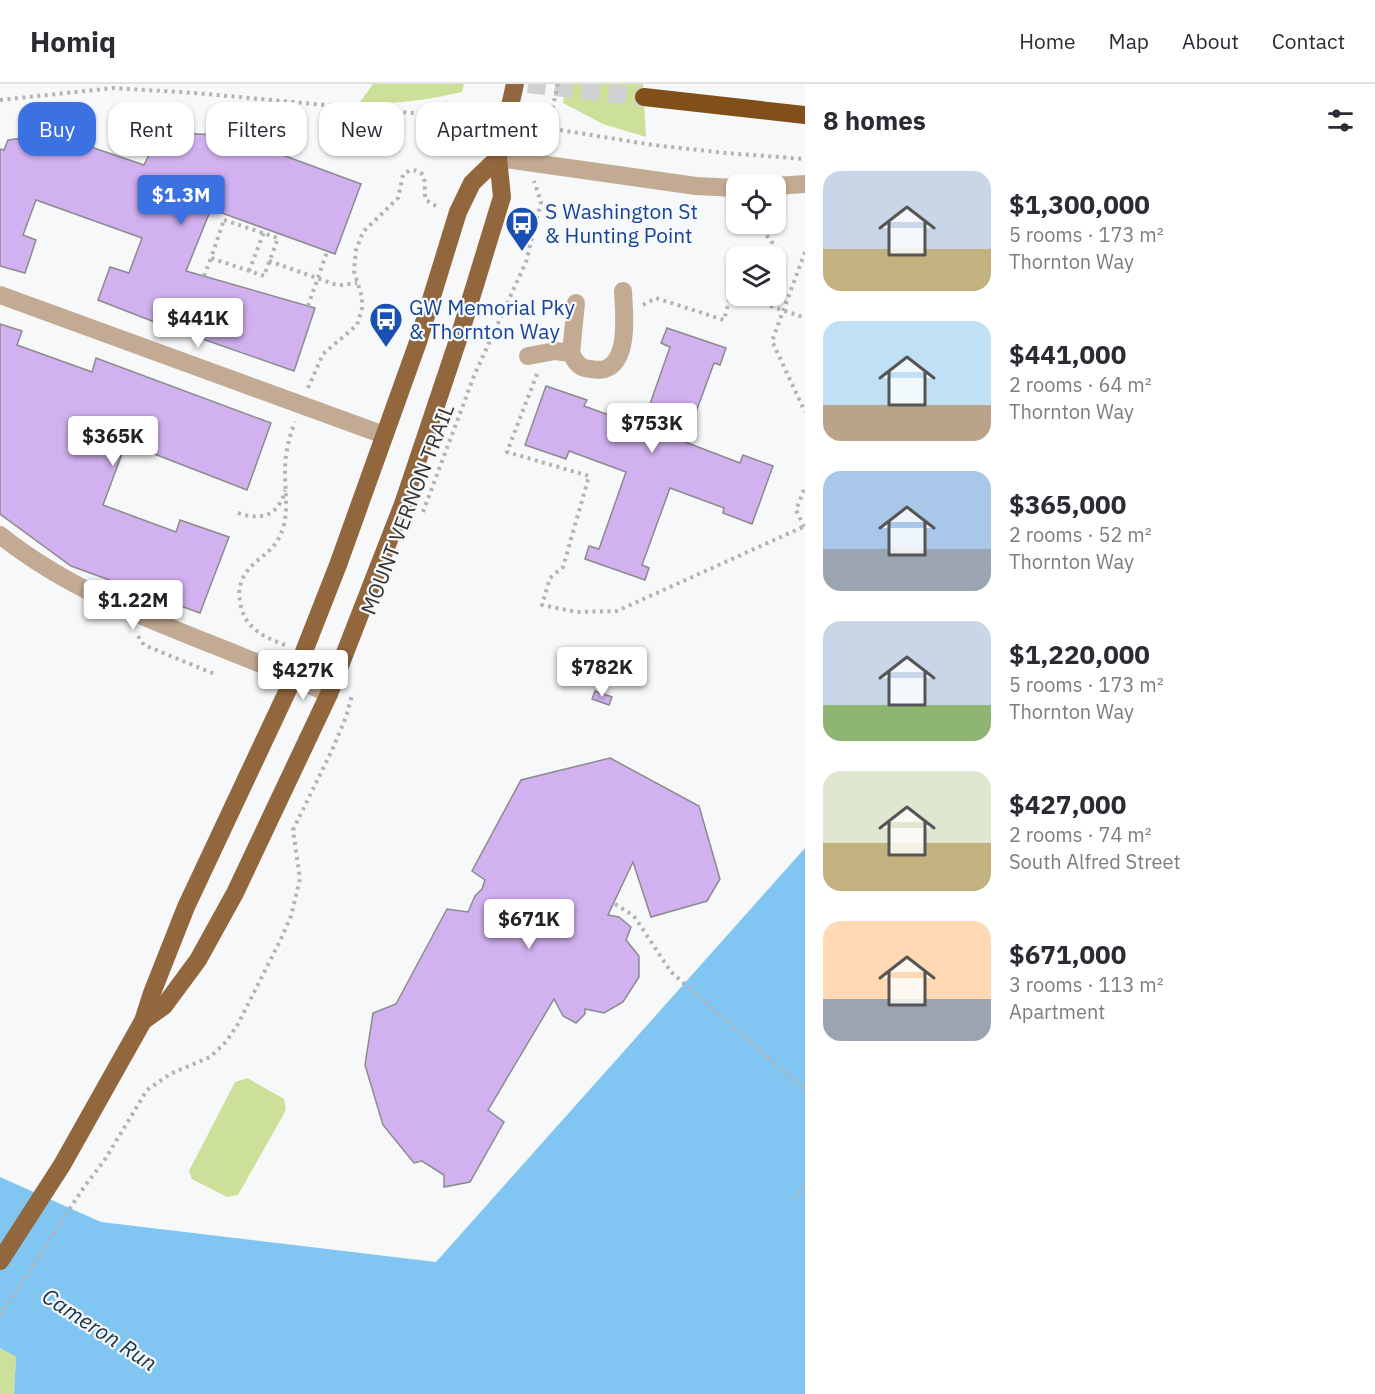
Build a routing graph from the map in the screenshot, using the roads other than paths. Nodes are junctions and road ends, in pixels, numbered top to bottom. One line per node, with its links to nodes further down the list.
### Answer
1 (515, 84): 4 (main road)
2 (644, 97): 3 (highway)
3 (805, 115)
4 (498, 158): 7 (street); 13 (main road); 16 (main road)
5 (805, 184): 6 (street)
6 (786, 185)
7 (726, 188)
8 (623, 291): 11 (street)
9 (0, 295): 13 (street)
10 (576, 303): 11 (street)
11 (572, 353): 12 (street)
12 (534, 361)
13 (384, 435): 15 (main road)
14 (0, 535): 15 (street)
15 (294, 677): 16 (street); 17 (main road)
16 (329, 694): 17 (main road)
17 (143, 1022): 18 (main road)
18 (3, 1256)

